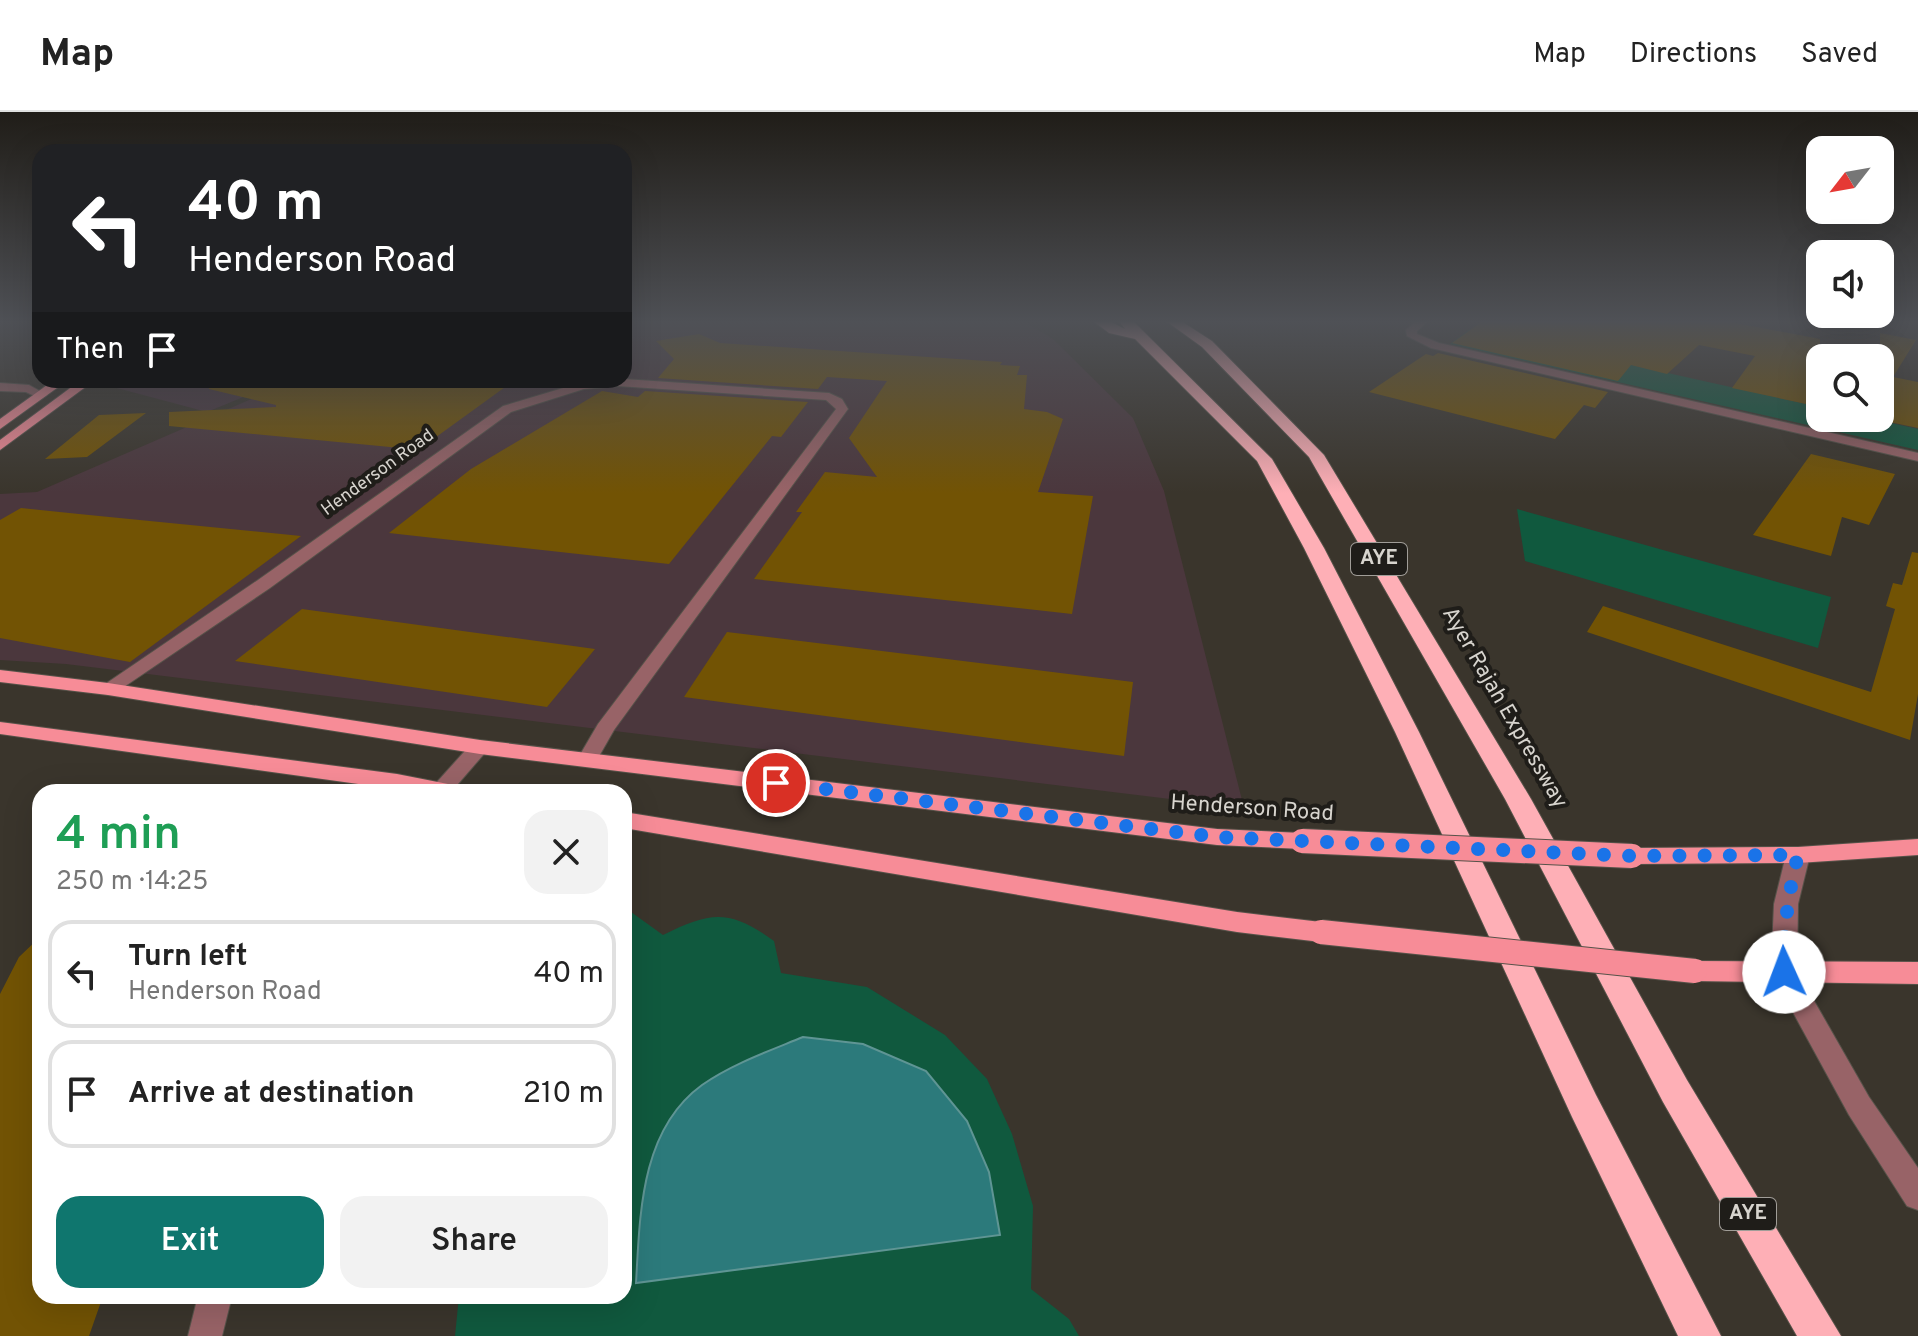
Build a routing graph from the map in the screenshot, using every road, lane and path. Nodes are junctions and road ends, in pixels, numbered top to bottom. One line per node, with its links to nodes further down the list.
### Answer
1 (1184, 378): 29 (highway, AYE)
2 (1241, 378): 30 (highway, Ayer Rajah Expressway / AYE)
3 (1575, 378): 13 (street)
4 (32, 381): 6 (street)
5 (632, 383): 18 (street, Henderson Road)
6 (0, 386): 10 (street)
7 (51, 388): 10 (main road)
8 (78, 388): 12 (main road)
9 (576, 388): 15 (street, Henderson Road)
10 (41, 395): 11 (main road)
11 (0, 425)
12 (0, 446)
13 (1918, 457)
14 (0, 676): 15 (main road, Henderson Road)
15 (108, 689): 17 (main road, Henderson Road)
16 (0, 728): 19 (main road)
17 (480, 747): 18 (main road, Henderson Road); 20 (street)
18 (587, 760): 23 (main road, Henderson Road, bridge)
19 (395, 784)
20 (450, 784)
21 (632, 821): 24 (main road, bridge)
22 (1918, 847): 23 (main road, Henderson Road)
23 (1798, 855): 24 (street)
24 (1784, 972): 25 (main road); 26 (street)
25 (1918, 973)
26 (1918, 1195)
27 (213, 1304): 28 (street)
28 (205, 1336)
29 (1700, 1336)
30 (1820, 1336)

